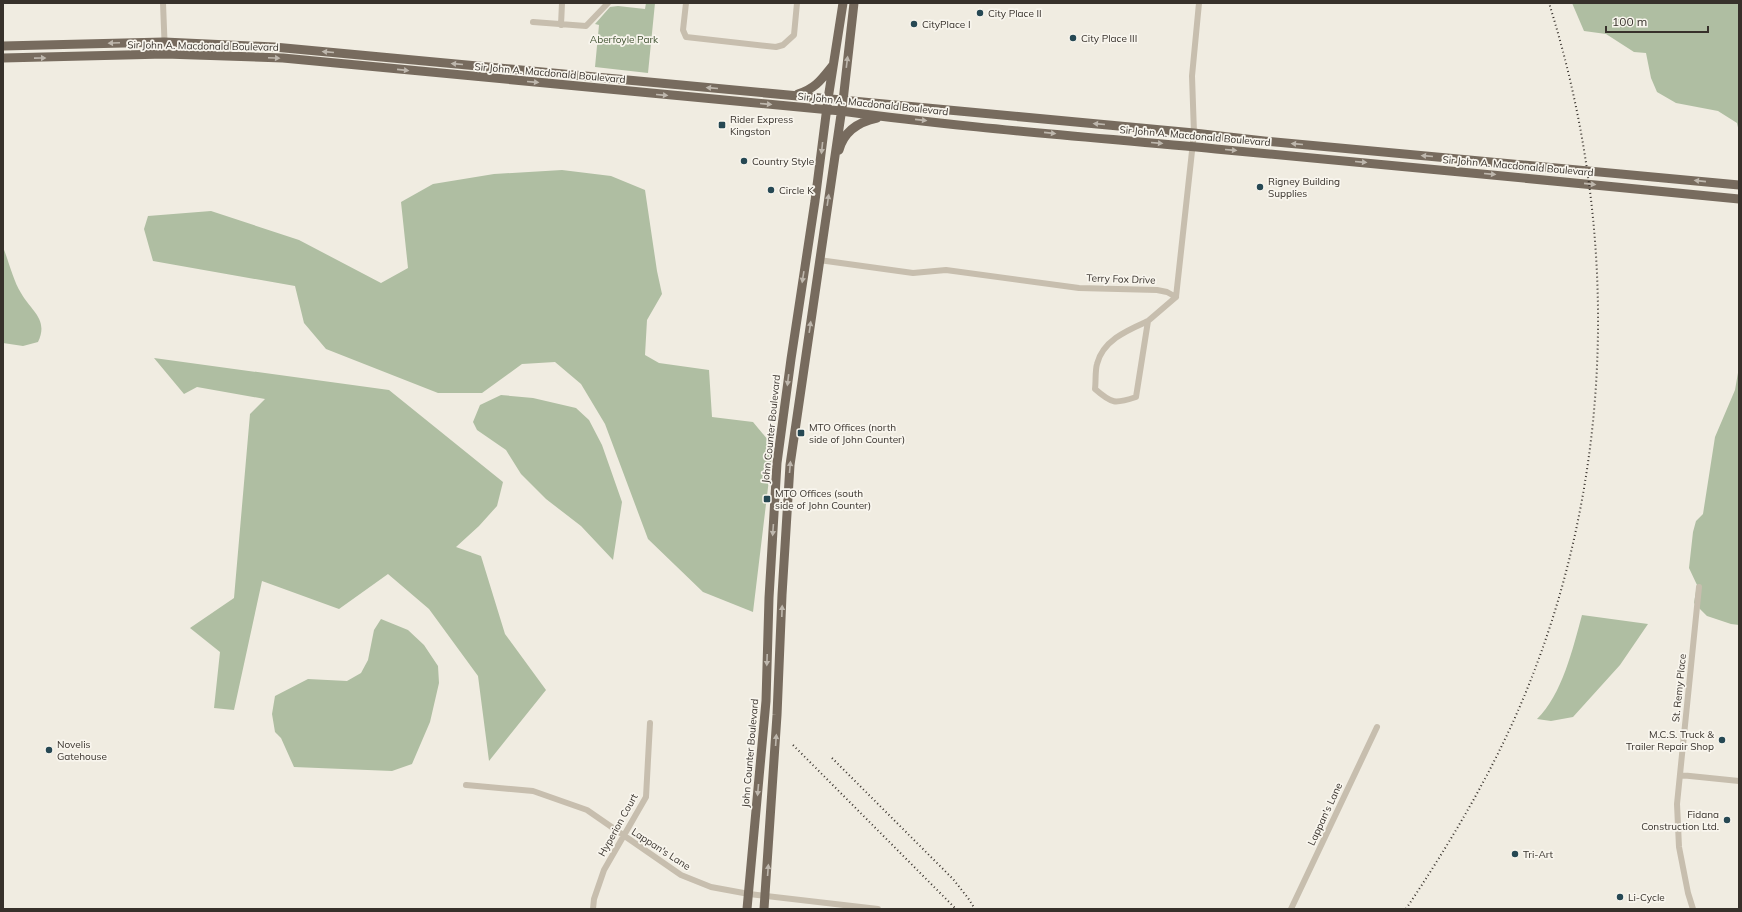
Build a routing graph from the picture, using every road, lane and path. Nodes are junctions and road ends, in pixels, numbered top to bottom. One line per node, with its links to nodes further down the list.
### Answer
1 (163, 3): 11 (street)
2 (562, 3): 10 (street)
3 (608, 3): 10 (street)
4 (686, 3): 5 (street)
5 (797, 3)
6 (843, 3): 15 (main road, John Counter Boulevard)
7 (854, 3): 18 (main road, one-way to 7)
8 (1199, 3): 22 (street)
9 (533, 22): 10 (street)
10 (561, 25)
11 (164, 42): 12 (main road, Sir John A. Macdonald Boulevard, one-way to 12); 13 (street); 16 (main road, Sir John A. Macdonald Boulevard, one-way to 11)
12 (3, 46)
13 (165, 54): 14 (main road, Sir John A. Macdonald Boulevard, one-way to 13); 19 (main road, Sir John A. Macdonald Boulevard, one-way to 19)
14 (3, 58)
15 (834, 64): 16 (main road); 17 (main road, John Counter Boulevard)
16 (792, 95): 17 (main road, Sir John A. Macdonald Boulevard)
17 (828, 99): 18 (main road, Sir John A. Macdonald Boulevard); 19 (main road, John Counter Boulevard)
18 (843, 101): 20 (main road); 22 (main road, Sir John A. Macdonald Boulevard, one-way to 18)
19 (826, 109): 20 (main road, Sir John A. Macdonald Boulevard); 37 (main road, John Counter Boulevard, one-way to 37)
20 (841, 111): 21 (main road, Sir John A. Macdonald Boulevard); 24 (main road)
21 (882, 116): 23 (main road, Sir John A. Macdonald Boulevard, one-way to 23); 24 (main road)
22 (1194, 133): 23 (street); 25 (main road, Sir John A. Macdonald Boulevard, one-way to 22)
23 (1192, 147): 26 (main road, Sir John A. Macdonald Boulevard, one-way to 26); 28 (street)
24 (830, 178): 27 (main road, one-way to 24)
25 (1739, 185)
26 (1739, 199)
27 (820, 260): 28 (street, Terry Fox Drive); 38 (main road, one-way to 27)
28 (1176, 297): 29 (street)
29 (1148, 321): 29 (street)
30 (1699, 587): 33 (street, St. Remy Place)
31 (650, 723): 36 (street, Hyperion Court)
32 (1377, 727): 43 (street, Lappan's Lane)
33 (1680, 775): 34 (street); 44 (street, St. Remy Place)
34 (1739, 782)
35 (466, 785): 36 (street, Lappan's Lane)
36 (624, 836): 37 (street, Lappan's Lane); 39 (street, Hyperion Court)
37 (749, 894): 38 (street, Lappan's Lane); 40 (main road, John Counter Boulevard)
38 (766, 896): 41 (main road); 42 (street, Lappan's Lane)
39 (593, 909)
40 (747, 909)
41 (764, 909)
42 (878, 909)
43 (1291, 909)
44 (1693, 909)

